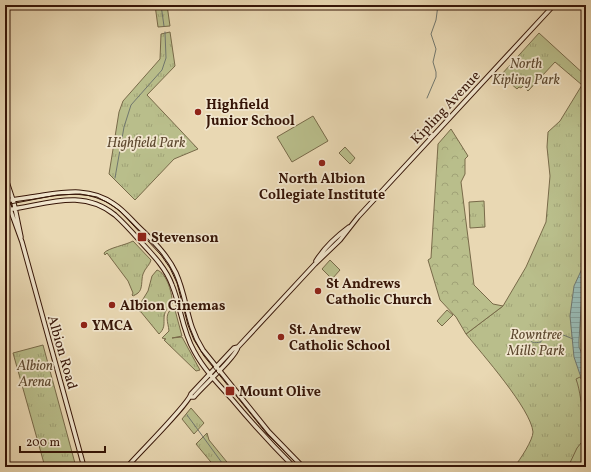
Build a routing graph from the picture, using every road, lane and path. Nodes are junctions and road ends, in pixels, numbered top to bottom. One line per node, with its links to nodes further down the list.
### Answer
1 (554, 5): 10 (main road, Kipling Avenue)
2 (5, 176): 4 (main road, Albion Road)
3 (5, 194): 5 (main road, Albion Road)
4 (13, 200): 5 (main road); 6 (main road, Albion Road); 11 (main road)
5 (6, 201): 7 (main road, Albion Road)
6 (15, 208): 7 (main road); 9 (main road, Albion Road); 13 (main road)
7 (10, 209): 8 (main road); 9 (main road, Albion Road)
8 (5, 210)
9 (22, 242): 16 (main road, Albion Road)
10 (238, 348): 11 (main road, Kipling Avenue); 12 (main road, Kipling Avenue)
11 (216, 366): 12 (main road); 13 (main road, Kipling Avenue)
12 (219, 370): 14 (main road, Kipling Avenue); 19 (main road)
13 (209, 373): 14 (main road); 15 (main road, Kipling Avenue)
14 (212, 377): 15 (main road, Kipling Avenue); 18 (main road)
15 (190, 397): 17 (main road, Kipling Avenue)
16 (84, 467)
17 (127, 467)
18 (294, 467)
19 (303, 467)

